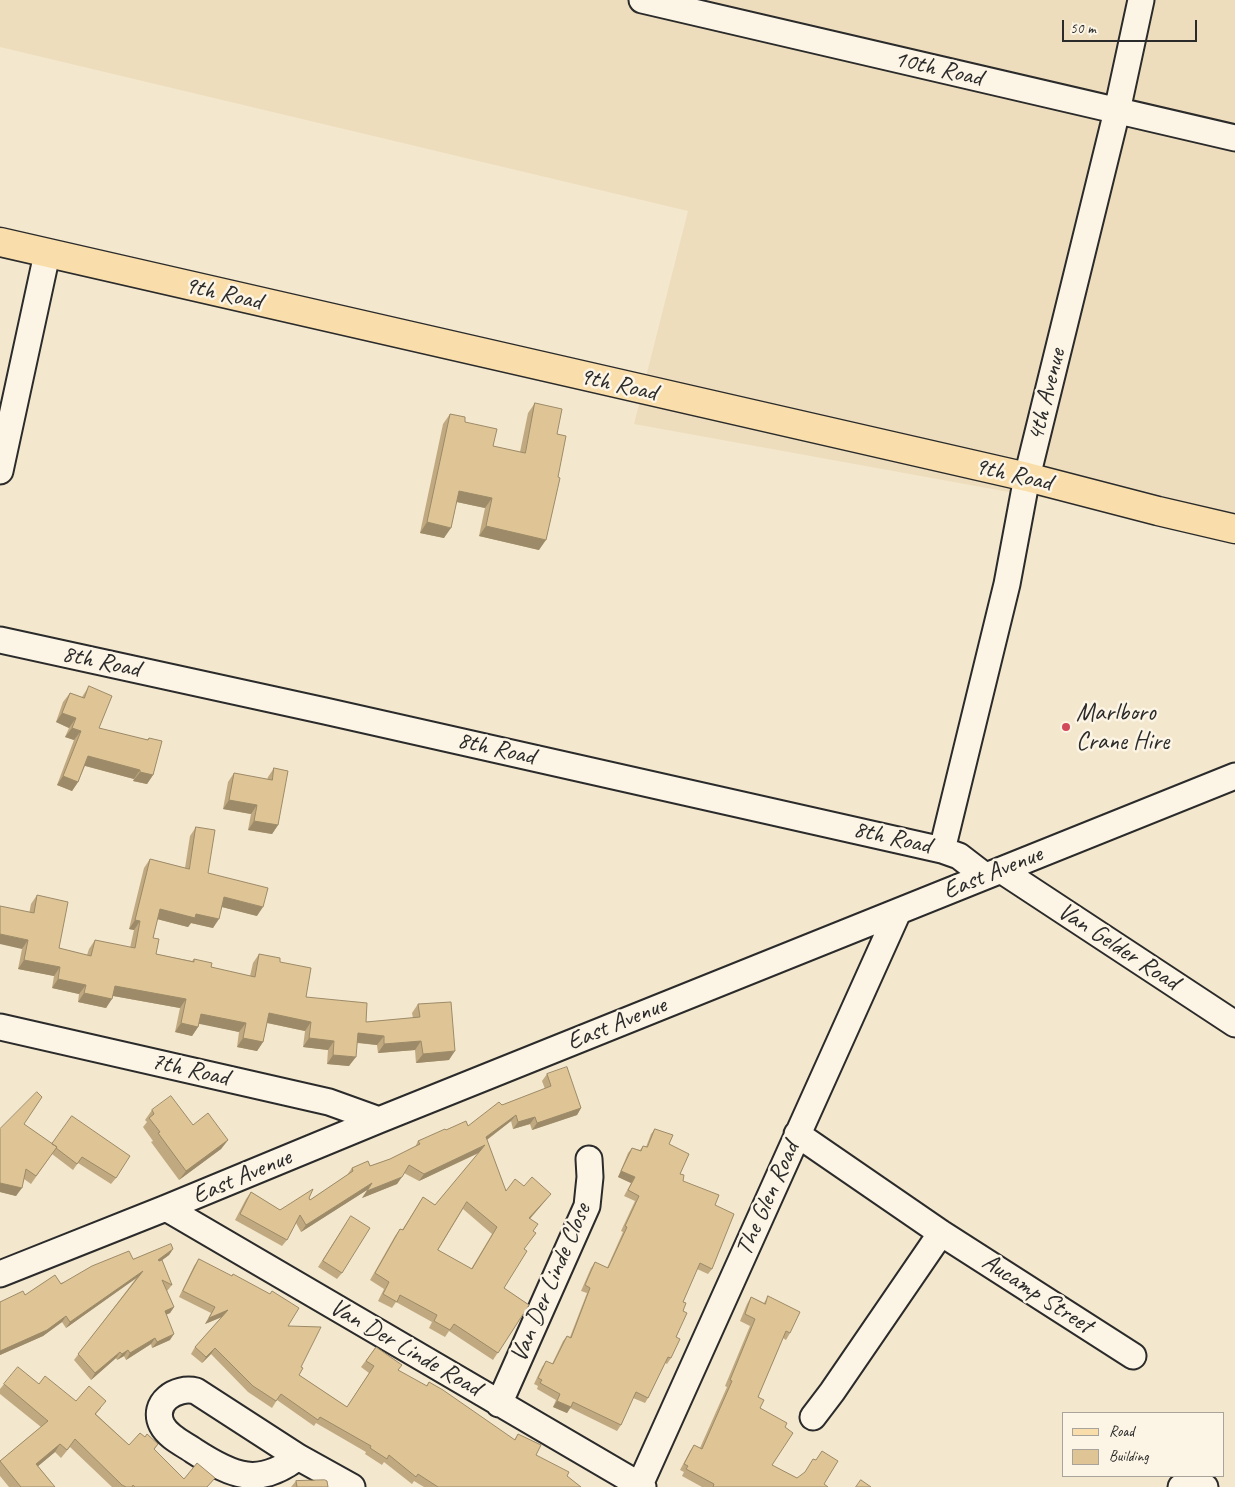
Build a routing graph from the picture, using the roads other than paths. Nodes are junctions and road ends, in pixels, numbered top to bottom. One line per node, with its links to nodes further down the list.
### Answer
1 (642, 0): 3 (street, 10th Road)
2 (1141, 0): 3 (street, 4th Avenue)
3 (1116, 111): 4 (street, 10th Road); 8 (street, 4th Avenue)
4 (1235, 138)
5 (0, 242): 6 (main road, 9th Road)
6 (47, 254): 7 (street); 8 (main road, 9th Road)
7 (0, 470)
8 (1027, 477): 9 (main road, 9th Road); 12 (street, 4th Avenue)
9 (1235, 529)
10 (0, 640): 12 (street, 8th Road)
11 (1235, 776): 13 (street, East Avenue)
12 (942, 850): 13 (street, 8th Road)
13 (993, 873): 14 (street, East Avenue); 15 (street, Van Gelder Road)
14 (898, 912): 17 (street, East Avenue); 18 (street, The Glen Road)
15 (1235, 1024)
16 (0, 1027): 17 (street, 7th Road)
17 (379, 1120): 20 (street, East Avenue)
18 (797, 1134): 21 (street, Aucamp Street); 27 (street, The Glen Road)
19 (589, 1158): 24 (street, Van Der Linde Close)
20 (166, 1208): 22 (street, East Avenue); 24 (street, Van Der Linde Road)
21 (941, 1233): 23 (street, Aucamp Street); 25 (street)
22 (0, 1274)
23 (1133, 1356)
24 (499, 1404): 27 (street, Van Der Linde Road)
25 (813, 1417)
26 (298, 1457): 26 (street); 28 (street)
27 (641, 1486)
28 (352, 1487)
29 (1181, 1487): 30 (street)
30 (1205, 1487)

